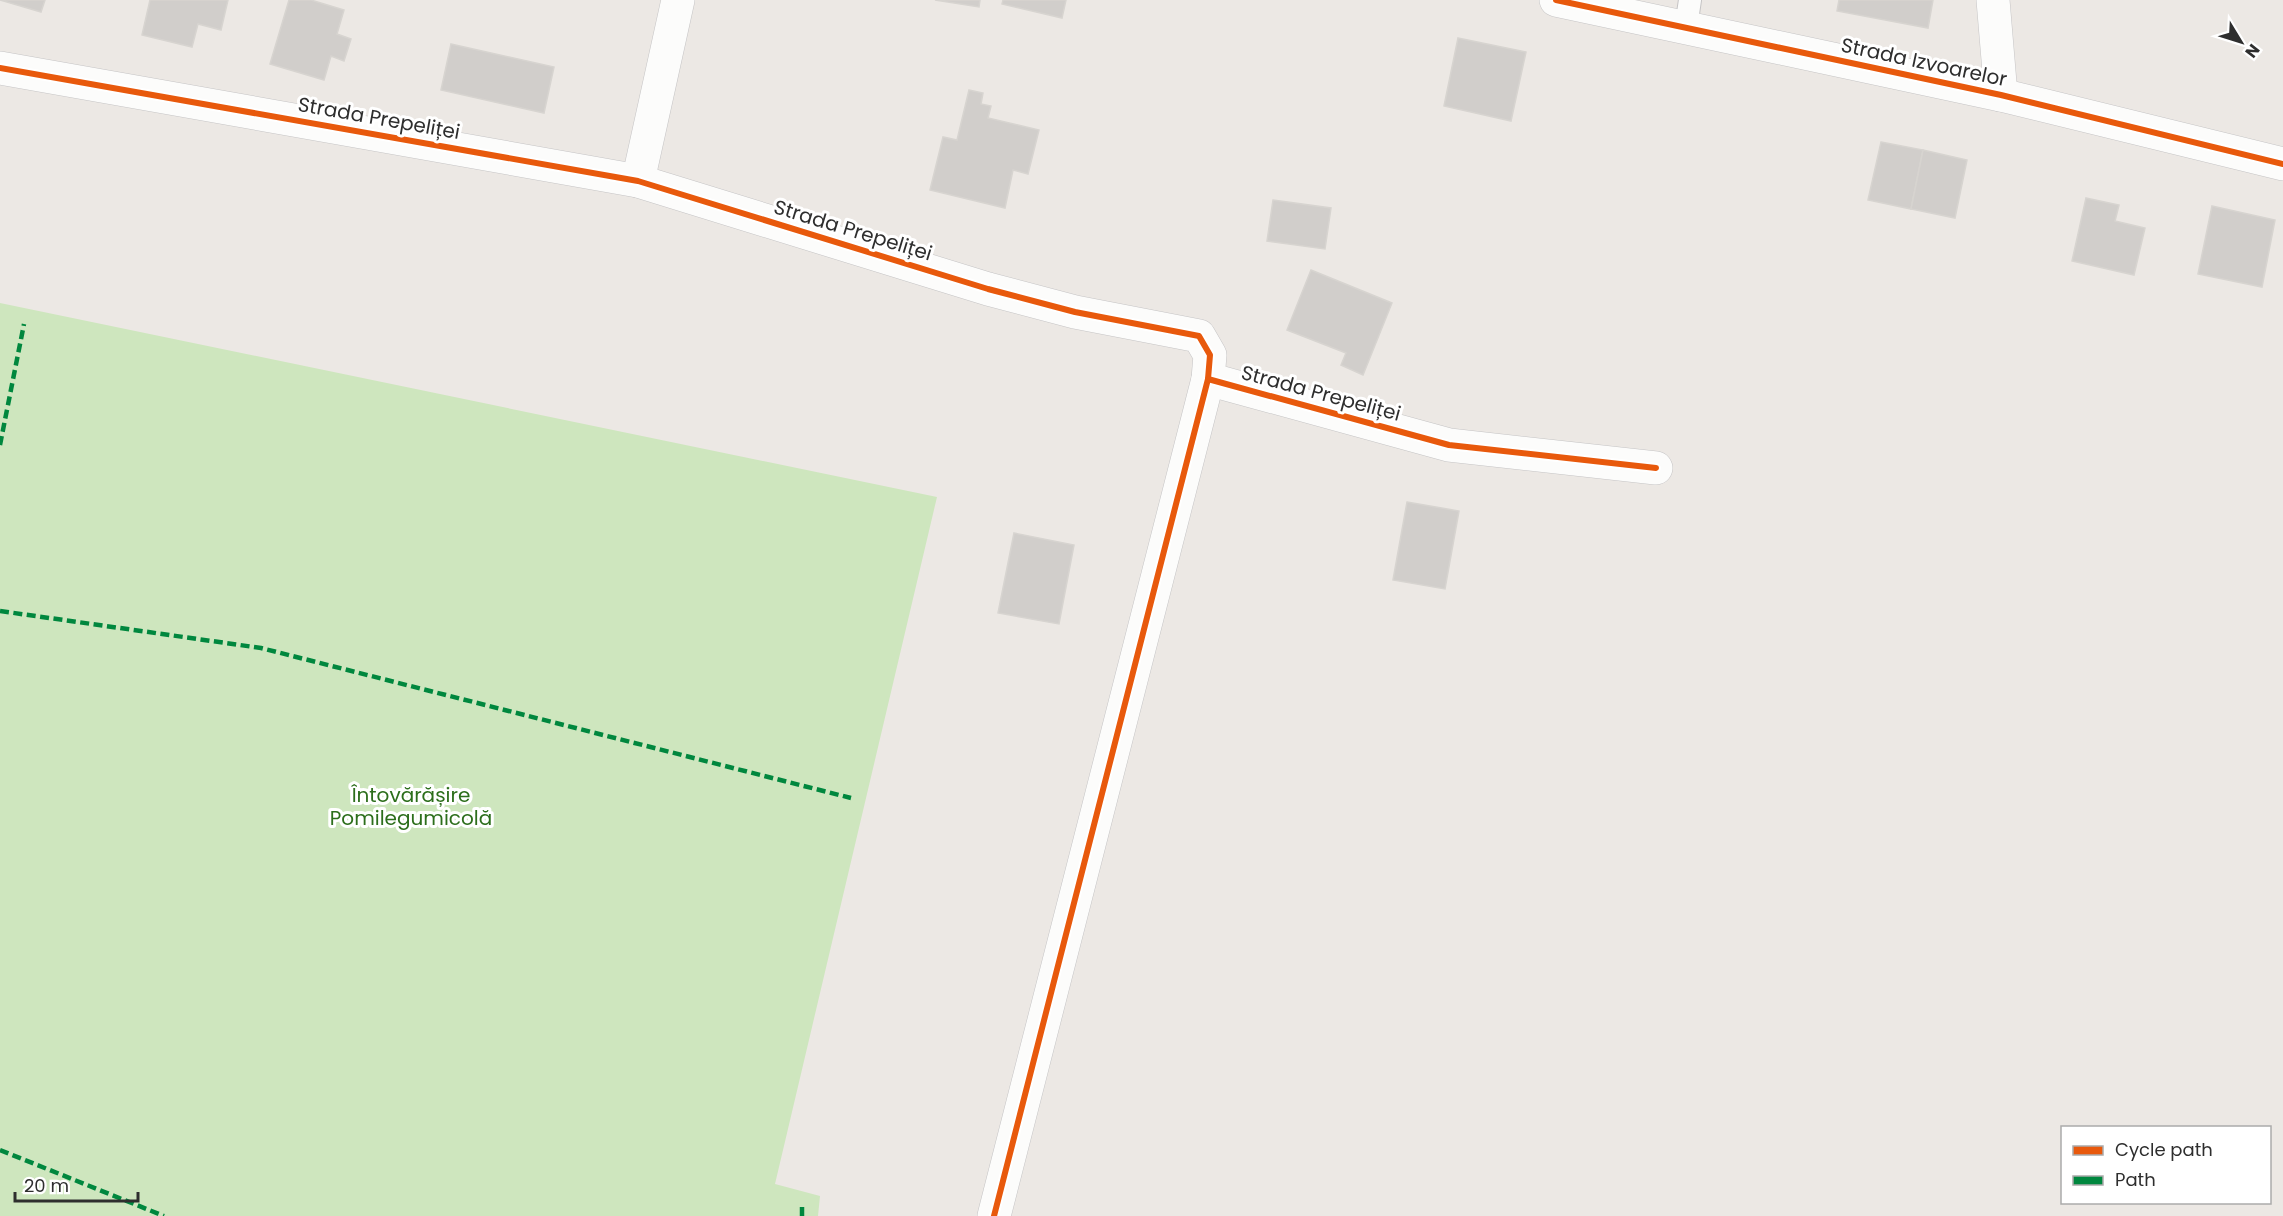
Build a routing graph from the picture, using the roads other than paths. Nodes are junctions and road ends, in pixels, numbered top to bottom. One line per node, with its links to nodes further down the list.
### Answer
1 (678, 0): 8 (street)
2 (1556, 0): 4 (street, Strada Izvoarelor)
3 (1993, 0): 6 (street, Strada Izvoarelor)
4 (1688, 13): 6 (street, Strada Izvoarelor)
5 (0, 68): 8 (street, Strada Prepeliței)
6 (2001, 95): 7 (street, Strada Izvoarelor)
7 (2283, 164)
8 (638, 181): 9 (street, Strada Prepeliței)
9 (1208, 379): 10 (street, Strada Prepeliței); 11 (street)
10 (1656, 468)
11 (994, 1216)

